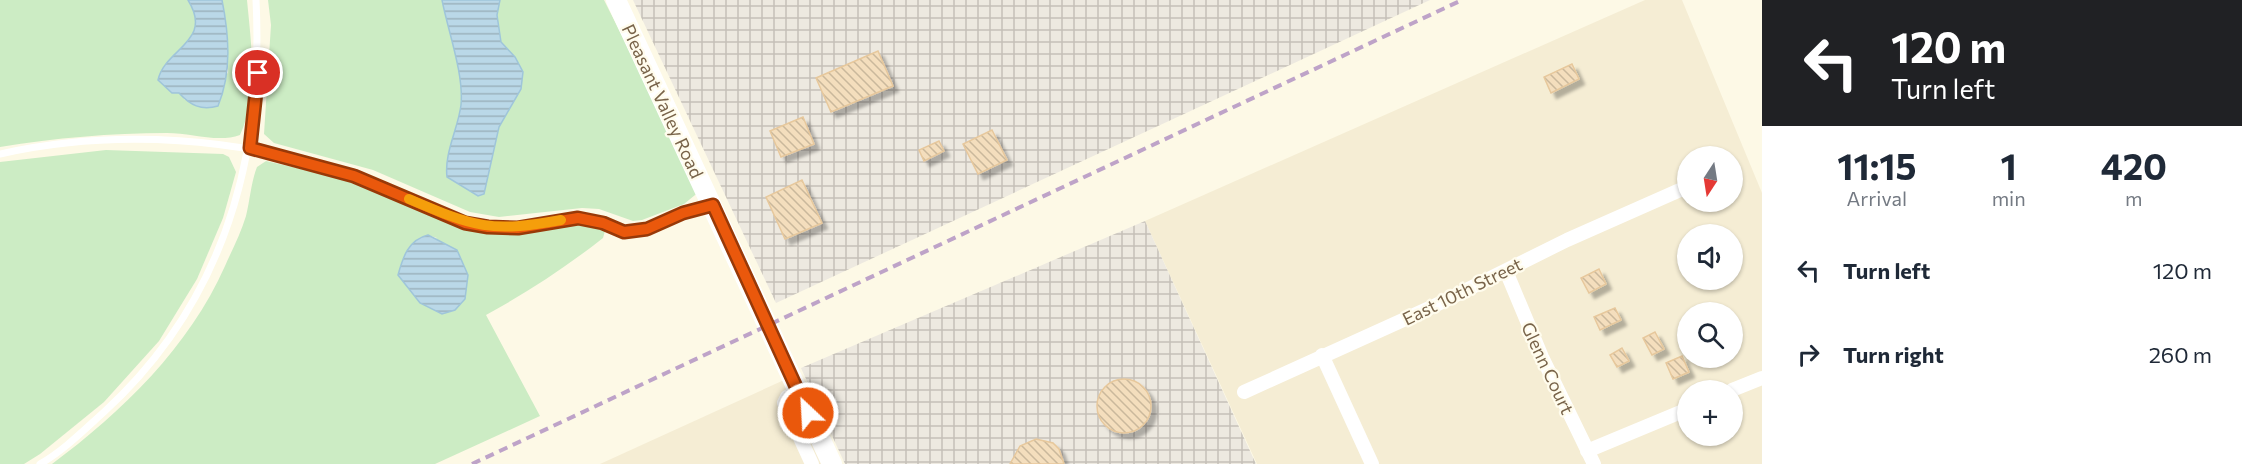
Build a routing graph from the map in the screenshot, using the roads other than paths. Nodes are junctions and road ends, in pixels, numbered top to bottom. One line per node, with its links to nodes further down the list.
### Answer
1 (256, 0): 3 (lane)
2 (616, 0): 6 (street, Pleasant Valley Road)
3 (250, 148): 4 (lane); 6 (lane); 15 (lane)
4 (0, 154)
5 (1677, 191): 7 (street, East 10th Street)
6 (713, 205): 11 (street, Pleasant Valley Road)
7 (1506, 271): 8 (street, East 10th Street); 14 (street, Glenn Court)
8 (1322, 356): 12 (street, East 10th Street); 18 (street)
9 (1762, 378): 10 (street)
10 (1743, 386)
11 (798, 391): 16 (street); 17 (street, Pleasant Valley Road)
12 (1244, 392)
13 (1677, 414): 14 (street)
14 (1587, 451): 19 (street, Glenn Court)
15 (40, 464)
16 (812, 464)
17 (832, 464)
18 (1372, 464)
19 (1594, 464)

